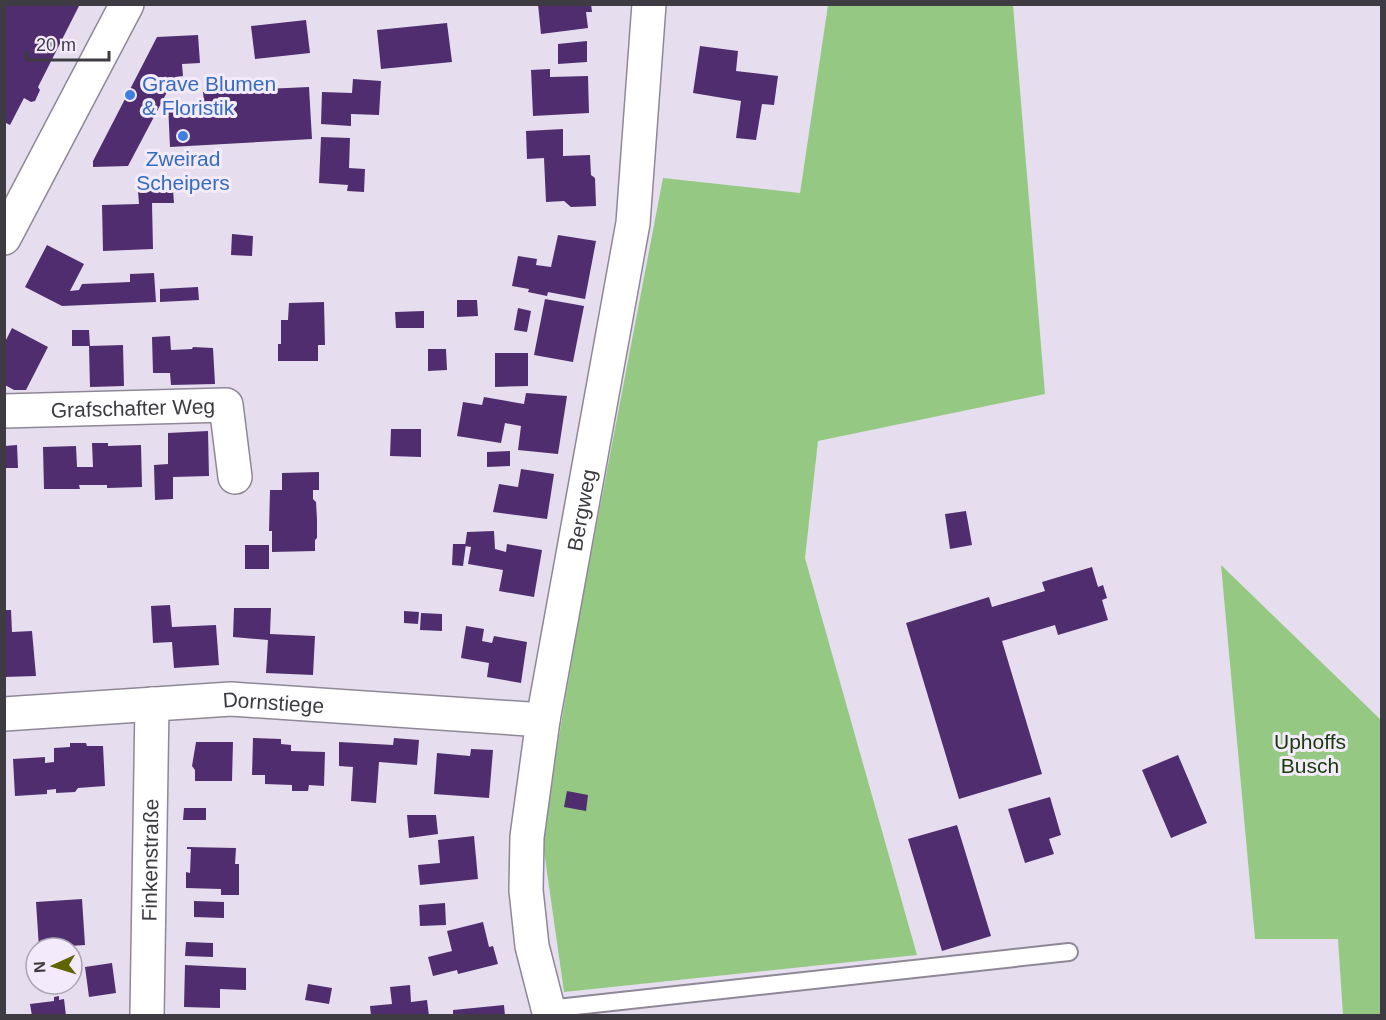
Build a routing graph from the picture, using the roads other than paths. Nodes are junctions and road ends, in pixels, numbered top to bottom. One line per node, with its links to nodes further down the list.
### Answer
1 (127, 4): 3 (street)
2 (649, 4): 9 (street, Bergweg)
3 (12, 205): 4 (street)
4 (4, 238)
5 (4, 411): 6 (street, Grafschafter Weg)
6 (235, 477)
7 (152, 704): 8 (street, Dornstiege); 9 (street, Dornstiege); 12 (street, Finkenstraße)
8 (4, 714)
9 (543, 720): 11 (street, Bergweg)
10 (1069, 952): 11 (lane)
11 (549, 1012)
12 (147, 1016)

